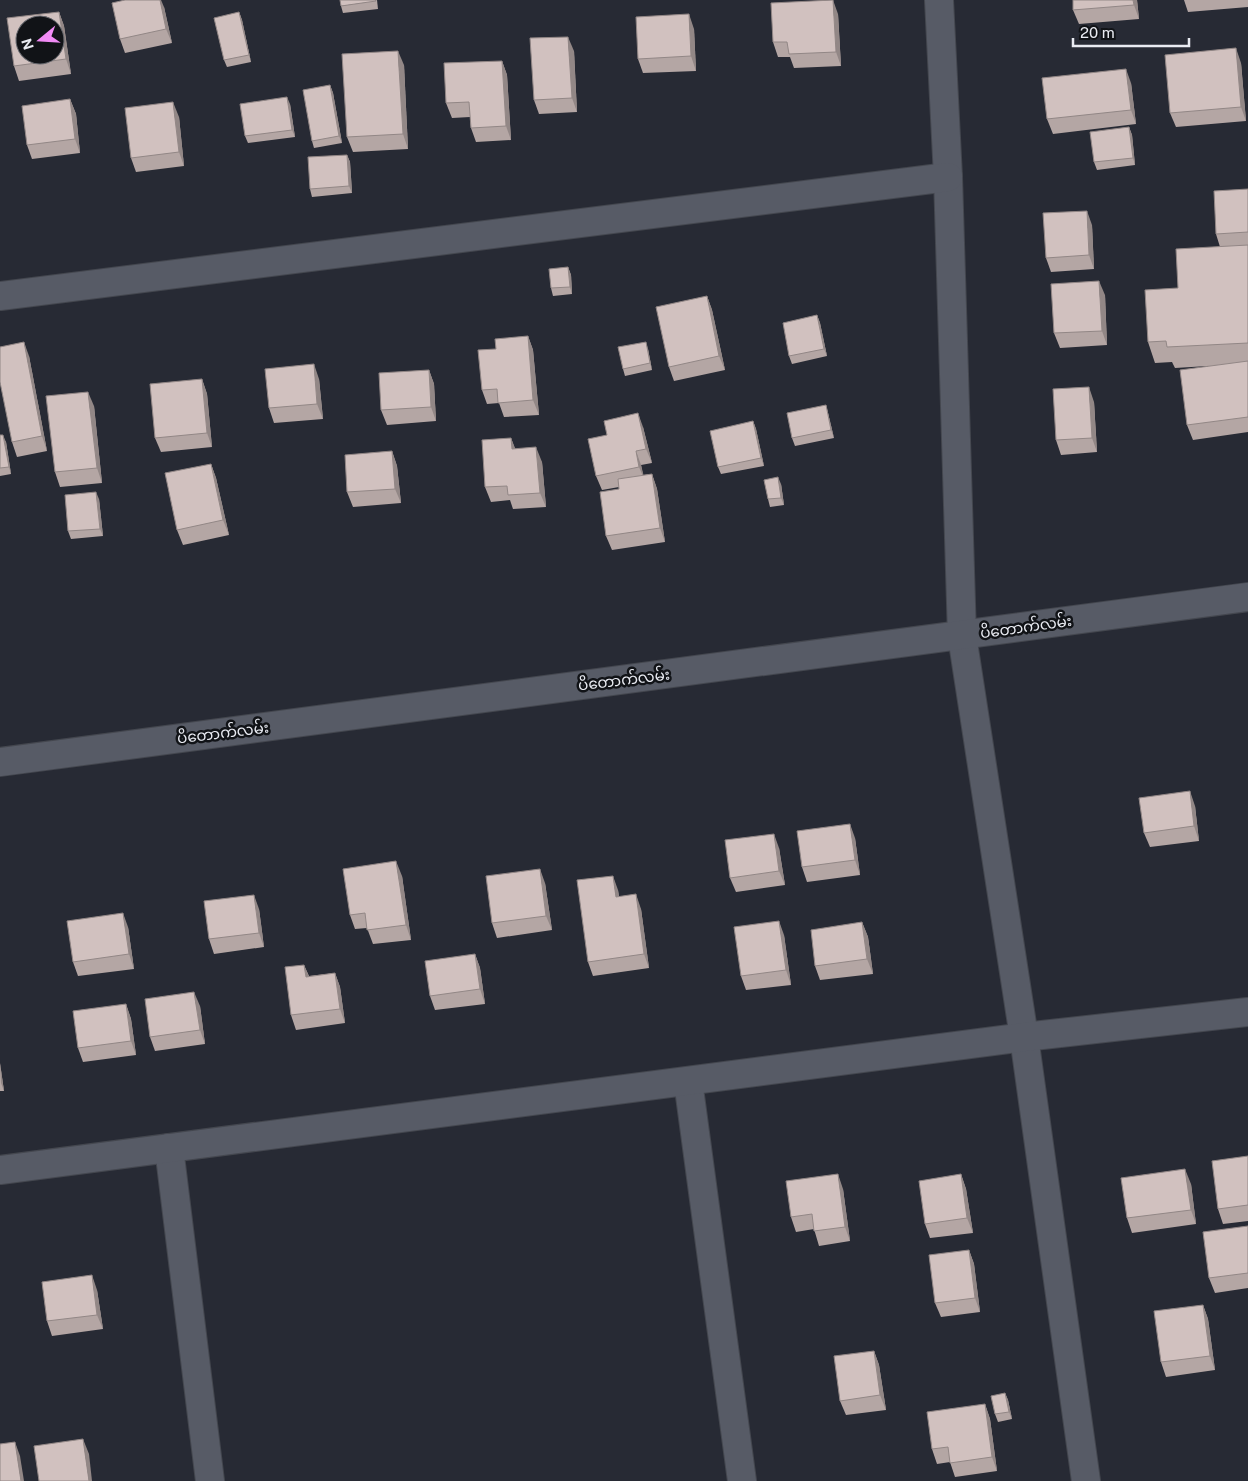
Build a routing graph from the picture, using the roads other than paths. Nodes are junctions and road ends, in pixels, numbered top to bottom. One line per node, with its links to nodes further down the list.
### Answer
1 (939, 0): 2 (street)
2 (948, 177): 3 (street); 5 (street)
3 (0, 296)
4 (1248, 597): 5 (street, ပိတောက်လမ်း)
5 (962, 636): 6 (street, ပိတောက်လမ်း); 8 (street)
6 (0, 762)
7 (1248, 1012): 8 (street)
8 (1024, 1037): 9 (street); 14 (street)
9 (688, 1081): 10 (street); 13 (street)
10 (169, 1148): 11 (street); 12 (street)
11 (0, 1170)
12 (210, 1481)
13 (742, 1481)
14 (1086, 1481)

